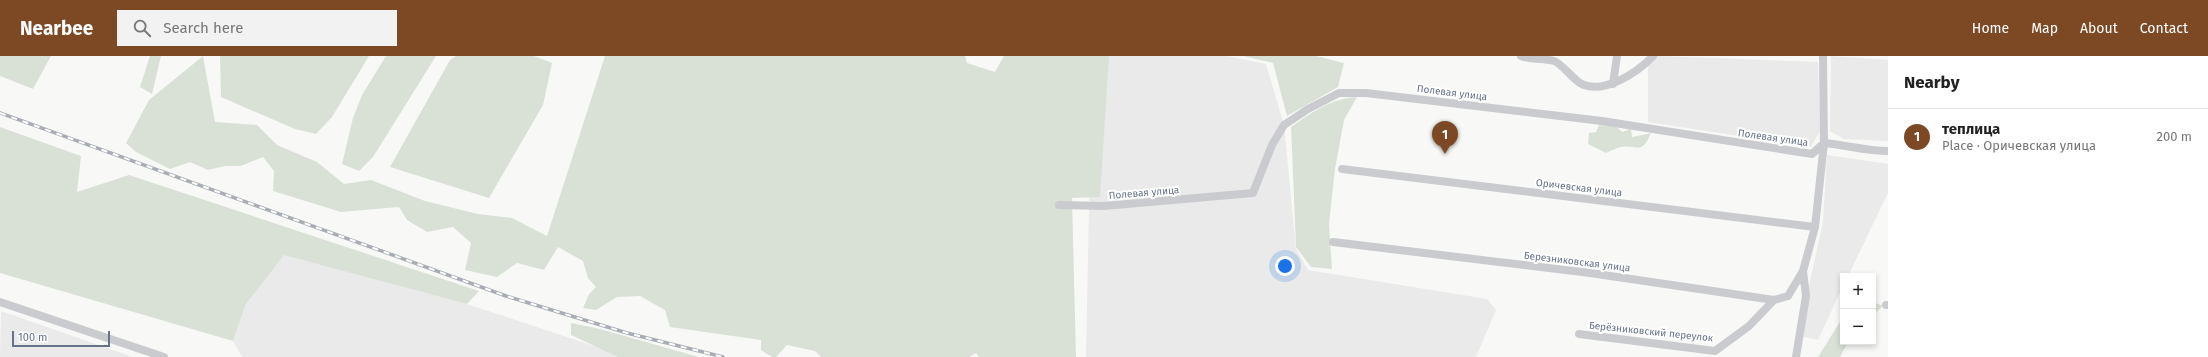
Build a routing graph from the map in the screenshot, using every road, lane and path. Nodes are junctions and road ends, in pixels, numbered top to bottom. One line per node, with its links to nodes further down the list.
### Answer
1 (1520, 56): 5 (street)
2 (1617, 56): 5 (street)
3 (1653, 56): 5 (street)
4 (1823, 56): 6 (street)
5 (1613, 84)
6 (1824, 143): 7 (street); 9 (street, Полевая улица); 10 (street)
7 (1888, 151)
8 (1342, 169): 10 (street, Оричевская улица)
9 (1059, 205)
10 (1814, 227): 12 (street)
11 (1333, 242): 13 (street, Березниковская улица)
12 (1803, 271): 13 (street); 17 (street)
13 (1774, 300): 15 (street, Берёзниковский переулок)
14 (0, 302): 16 (street)
15 (1579, 334)
16 (164, 357)
17 (1796, 357)

